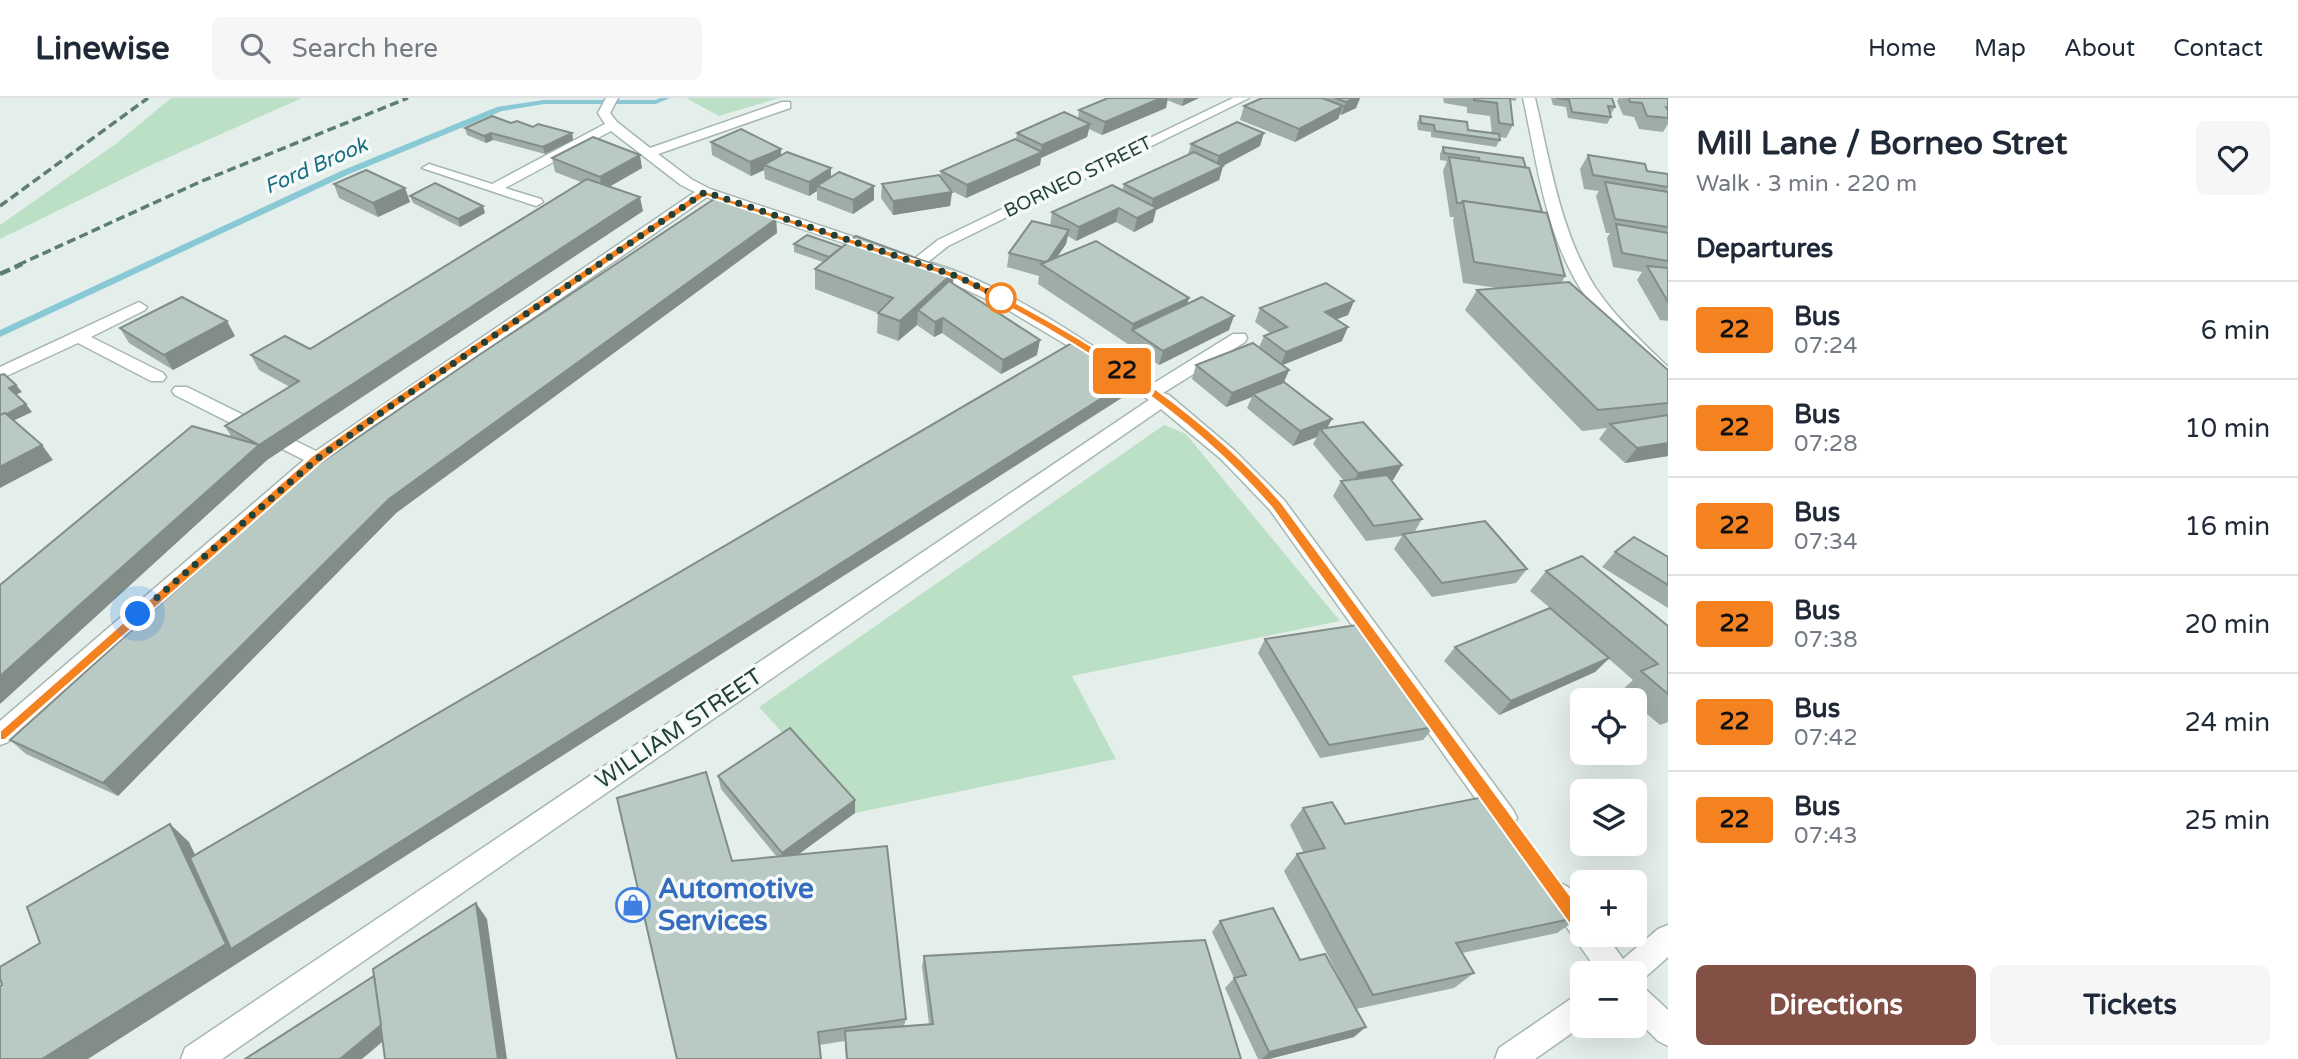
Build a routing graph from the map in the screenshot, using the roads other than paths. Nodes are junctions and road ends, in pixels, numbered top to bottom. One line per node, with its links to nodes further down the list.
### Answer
1 (612, 98): 5 (street)
2 (1243, 98): 11 (street, BORNEO STREET)
3 (1529, 98): 16 (street)
4 (786, 105): 6 (street)
5 (612, 125): 6 (street); 8 (street)
6 (647, 153): 9 (street)
7 (429, 168): 8 (street)
8 (496, 187): 10 (street)
9 (705, 192): 11 (street); 20 (street)
10 (536, 202)
11 (904, 258): 19 (street)
12 (139, 307): 13 (street)
13 (79, 337): 15 (street); 17 (street)
14 (1240, 338): 19 (street, WILLIAM STREET)
15 (0, 374)
16 (1668, 376)
17 (157, 377)
18 (181, 391): 20 (street)
19 (1158, 395): 22 (street); 30 (street, WILLIAM STREET)
20 (317, 459): 21 (street)
21 (0, 735)
22 (1518, 838)
23 (1550, 882): 24 (street)
24 (1570, 910)
25 (1668, 939): 26 (street)
26 (1643, 961)
27 (1647, 1009): 29 (street)
28 (1570, 1016): 31 (street)
29 (1668, 1031)
30 (196, 1059)
31 (1510, 1059)

